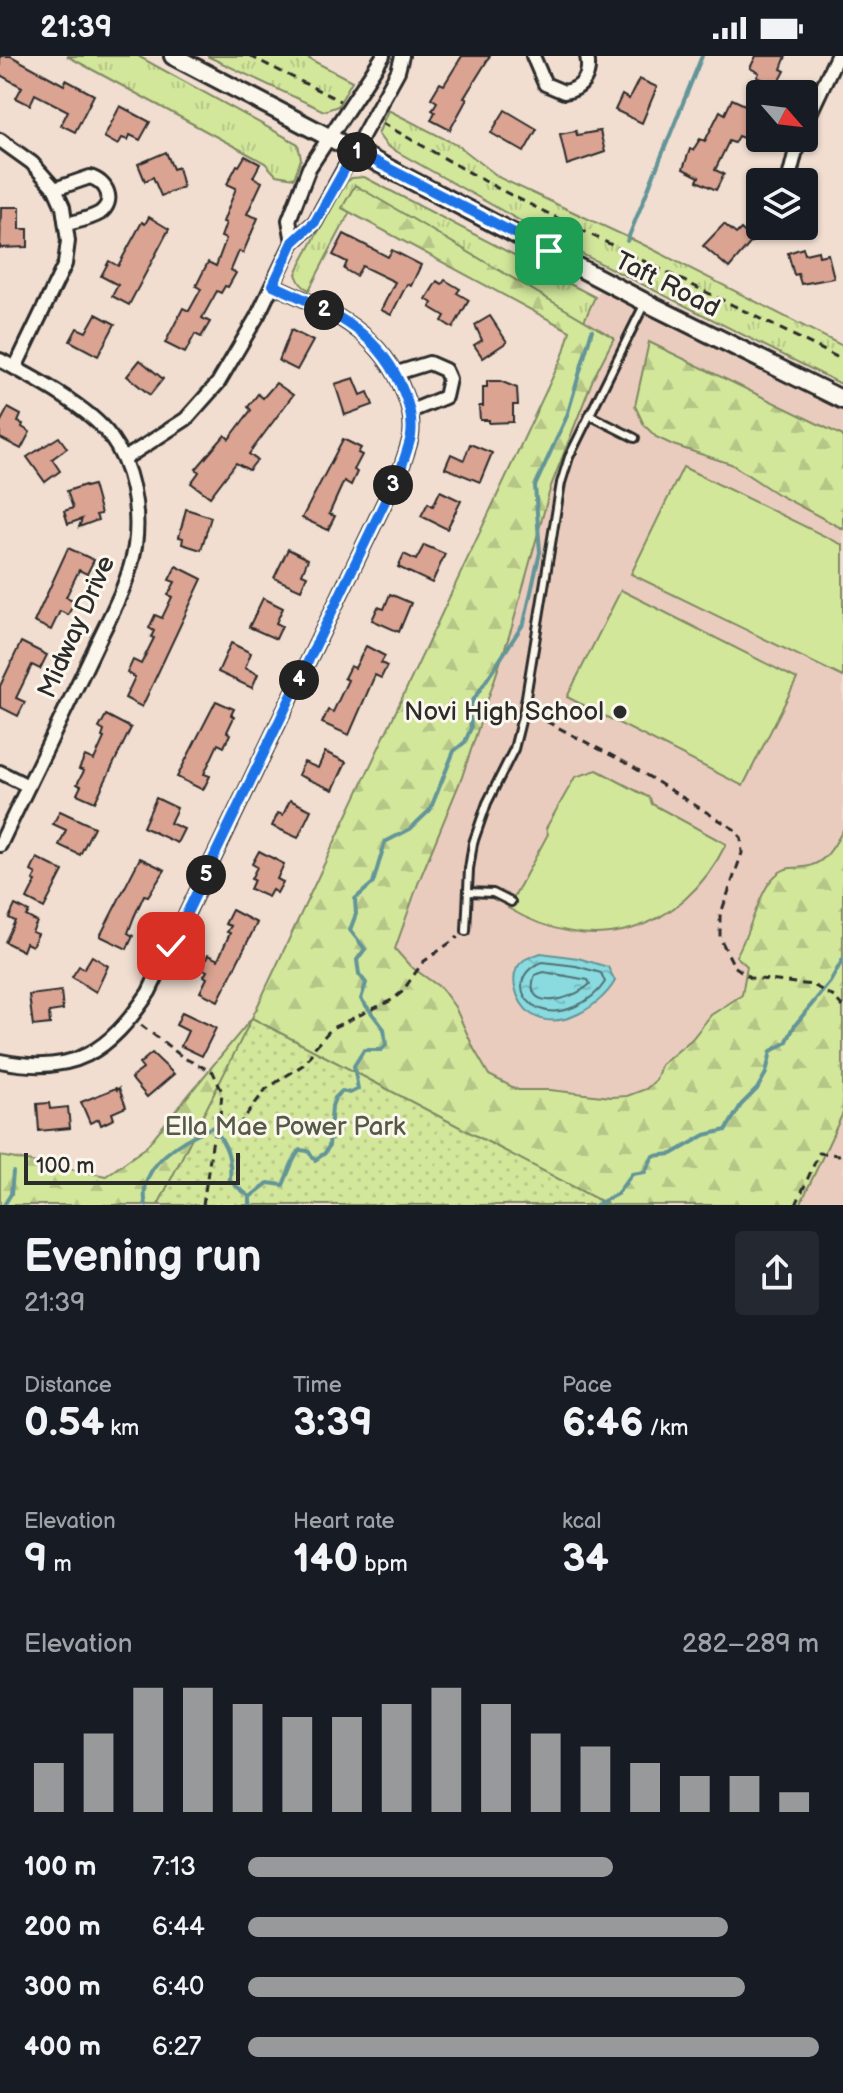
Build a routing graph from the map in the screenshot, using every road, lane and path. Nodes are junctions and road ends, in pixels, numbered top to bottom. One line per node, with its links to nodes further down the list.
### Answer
1 (173, 56): 11 (street, Taft Road)
2 (250, 56): 9 (path)
3 (383, 56): 9 (street)
4 (402, 56): 10 (street)
5 (533, 56): 6 (street)
6 (587, 56)
7 (837, 56): 8 (street)
8 (818, 96)
9 (349, 105): 11 (street)
10 (373, 118): 13 (street); 20 (path)
11 (329, 138): 13 (street, Taft Road); 16 (street)
12 (0, 140): 14 (street)
13 (355, 151): 16 (street); 18 (street, Taft Road)
14 (55, 189): 15 (street); 15 (street)
15 (67, 224): 21 (street)
16 (293, 242): 17 (street)
17 (273, 285): 22 (street); 27 (street)
18 (645, 302): 23 (street, Taft Road); 25 (lane)
19 (0, 360): 21 (street, Midway Drive)
20 (843, 360)
21 (15, 368): 27 (street, Midway Drive)
22 (397, 373): 24 (street); 24 (street)
23 (843, 400)
24 (411, 411): 36 (street)
25 (589, 415): 26 (lane); 28 (lane)
26 (635, 438)
27 (124, 459): 30 (street, Midway Drive)
28 (524, 709): 32 (lane); 35 (path)
29 (0, 772): 30 (street)
30 (28, 786): 31 (street, Midway Drive)
31 (0, 845)
32 (468, 892): 33 (lane); 34 (lane)
33 (511, 902)
34 (466, 931): 38 (path)
35 (843, 1007)
36 (132, 1017): 37 (street); 38 (path)
37 (0, 1061)
38 (219, 1128): 40 (path)
39 (843, 1153): 41 (path)
40 (203, 1205)
41 (796, 1205)

